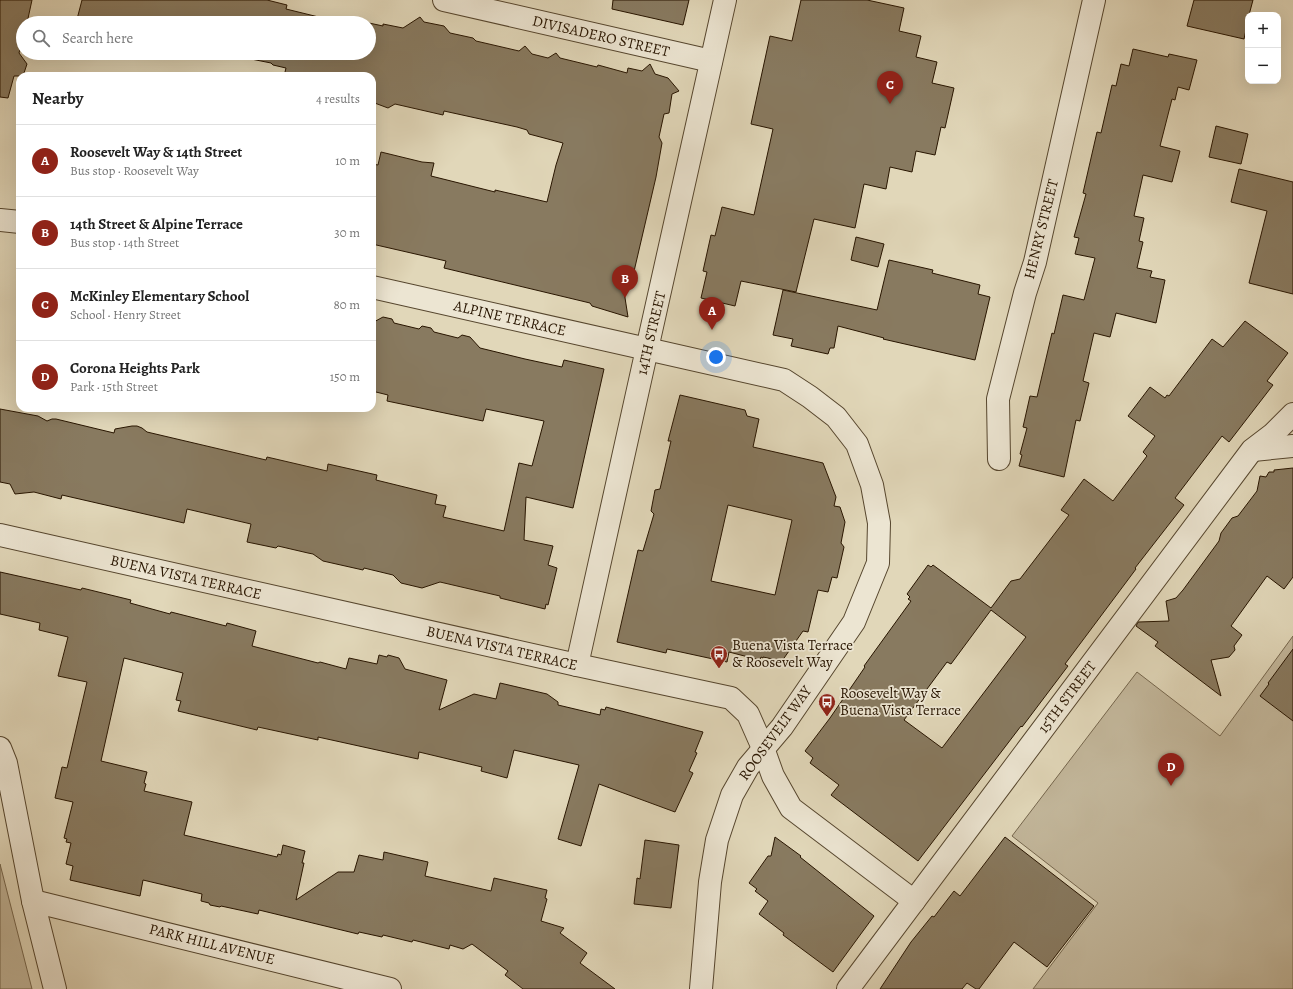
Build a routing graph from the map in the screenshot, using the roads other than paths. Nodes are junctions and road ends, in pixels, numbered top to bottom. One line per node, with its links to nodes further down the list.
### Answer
1 (444, 0): 4 (street, DIVISADERO STREET)
2 (725, 0): 4 (street, 14TH STREET)
3 (1094, 0): 12 (street, HENRY STREET)
4 (711, 61): 8 (street, 14TH STREET)
5 (0, 220): 6 (street)
6 (16, 222)
7 (376, 288): 8 (street, ALPINE TERRACE)
8 (647, 349): 14 (street, 14TH STREET); 16 (street, ROOSEVELT WAY)
9 (1293, 414): 11 (street, 15TH STREET)
10 (1293, 446): 11 (street)
11 (1252, 450): 18 (street, 15TH STREET)
12 (999, 459)
13 (0, 535): 14 (street, BUENA VISTA TERRACE)
14 (577, 665): 16 (street, BUENA VISTA TERRACE)
15 (0, 748): 17 (street)
16 (764, 748): 18 (street, BUENA VISTA TERRACE); 21 (street, ROOSEVELT WAY)
17 (33, 901): 19 (street); 20 (street, PARK HILL AVENUE)
18 (914, 901): 22 (street, 15TH STREET)
19 (55, 989)
20 (390, 989)
21 (701, 989)
22 (848, 989)

